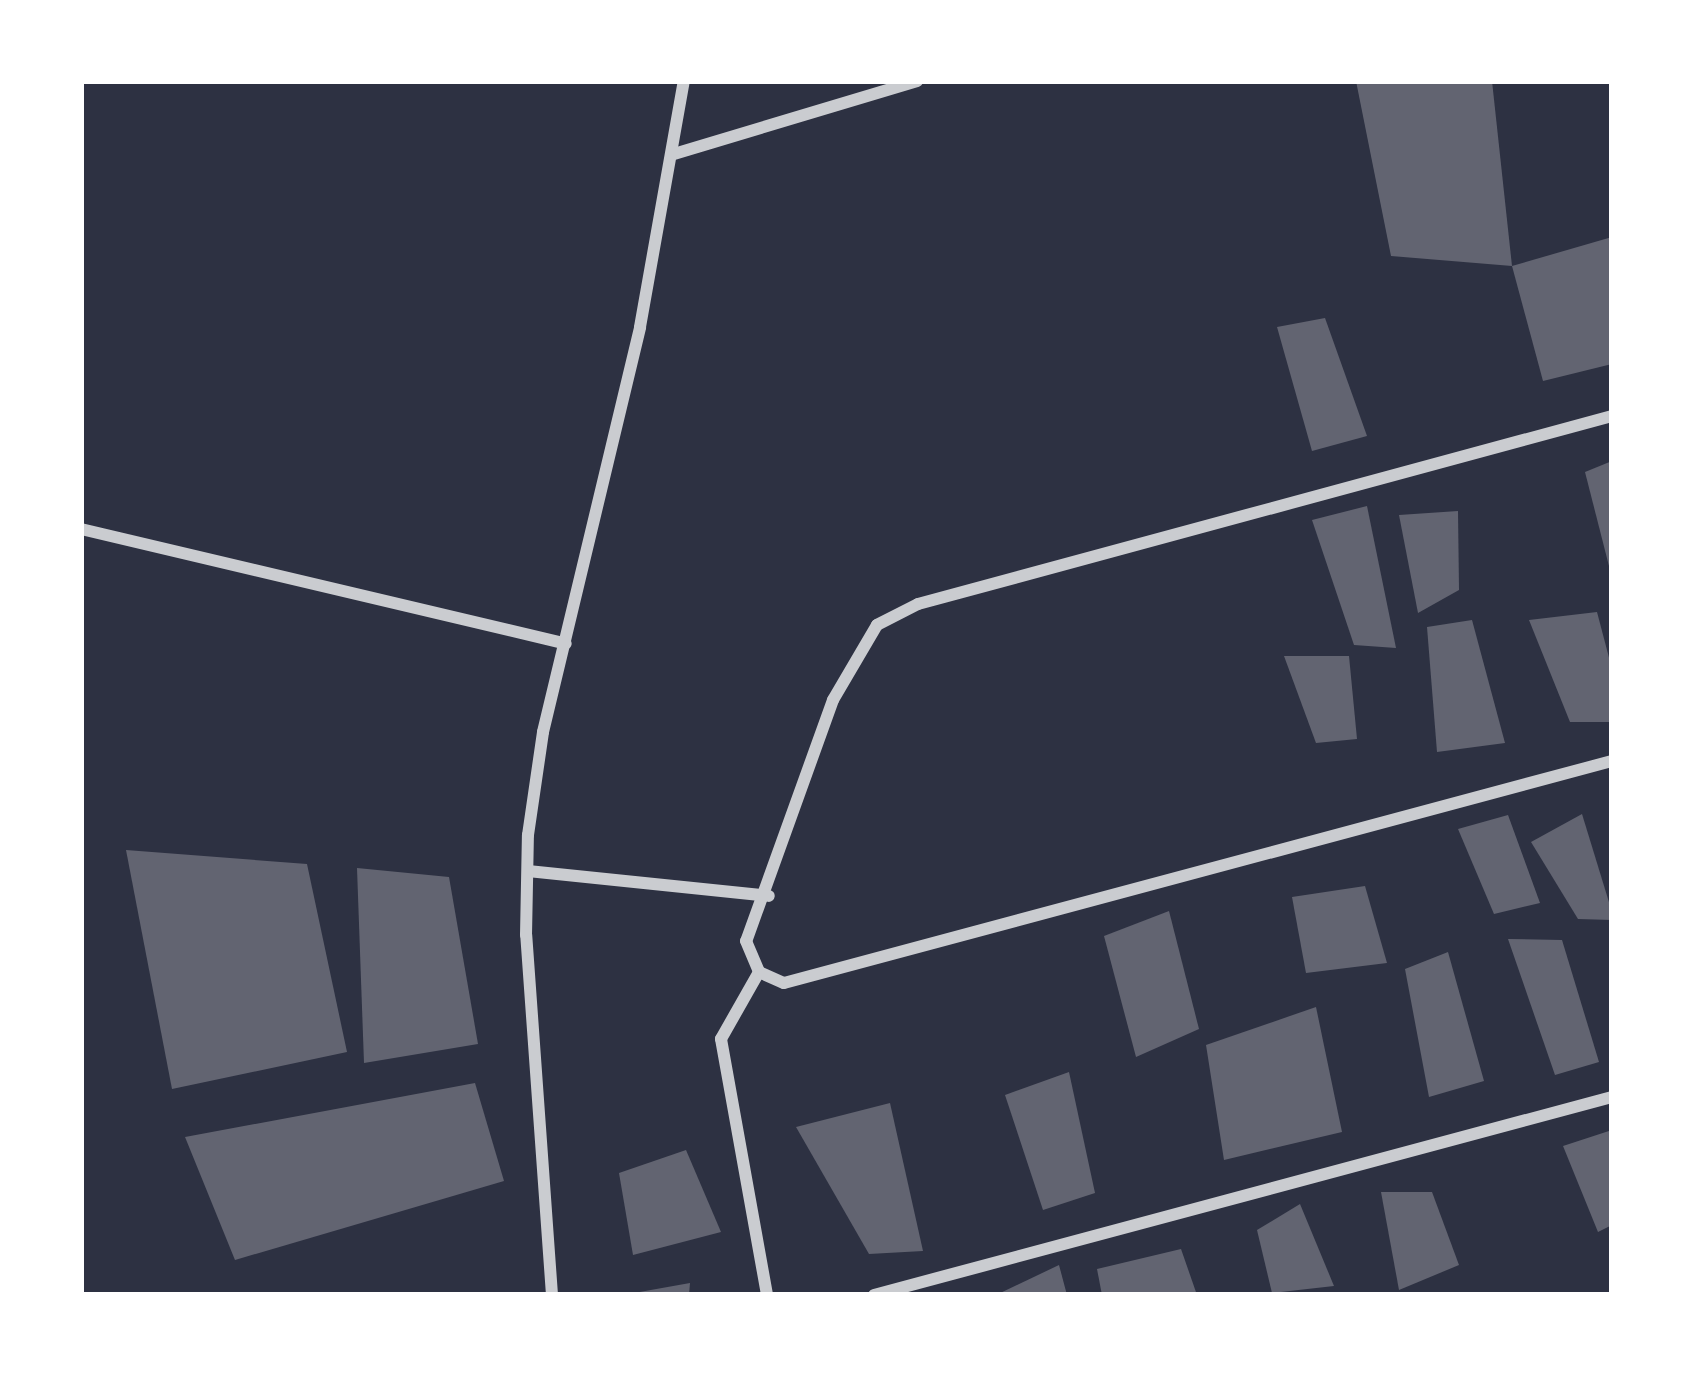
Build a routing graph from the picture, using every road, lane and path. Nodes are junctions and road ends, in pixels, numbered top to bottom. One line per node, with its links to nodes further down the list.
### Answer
1 (684, 81): 3 (street)
2 (917, 81): 3 (street)
3 (674, 154): 6 (street)
4 (1612, 416): 9 (street)
5 (81, 529): 6 (street)
6 (566, 644): 8 (street)
7 (1612, 761): 10 (street)
8 (528, 871): 9 (street); 12 (street)
9 (769, 896): 10 (street)
10 (759, 972): 13 (street)
11 (1612, 1097): 14 (street)
12 (552, 1295)
13 (767, 1295)
14 (874, 1295)

